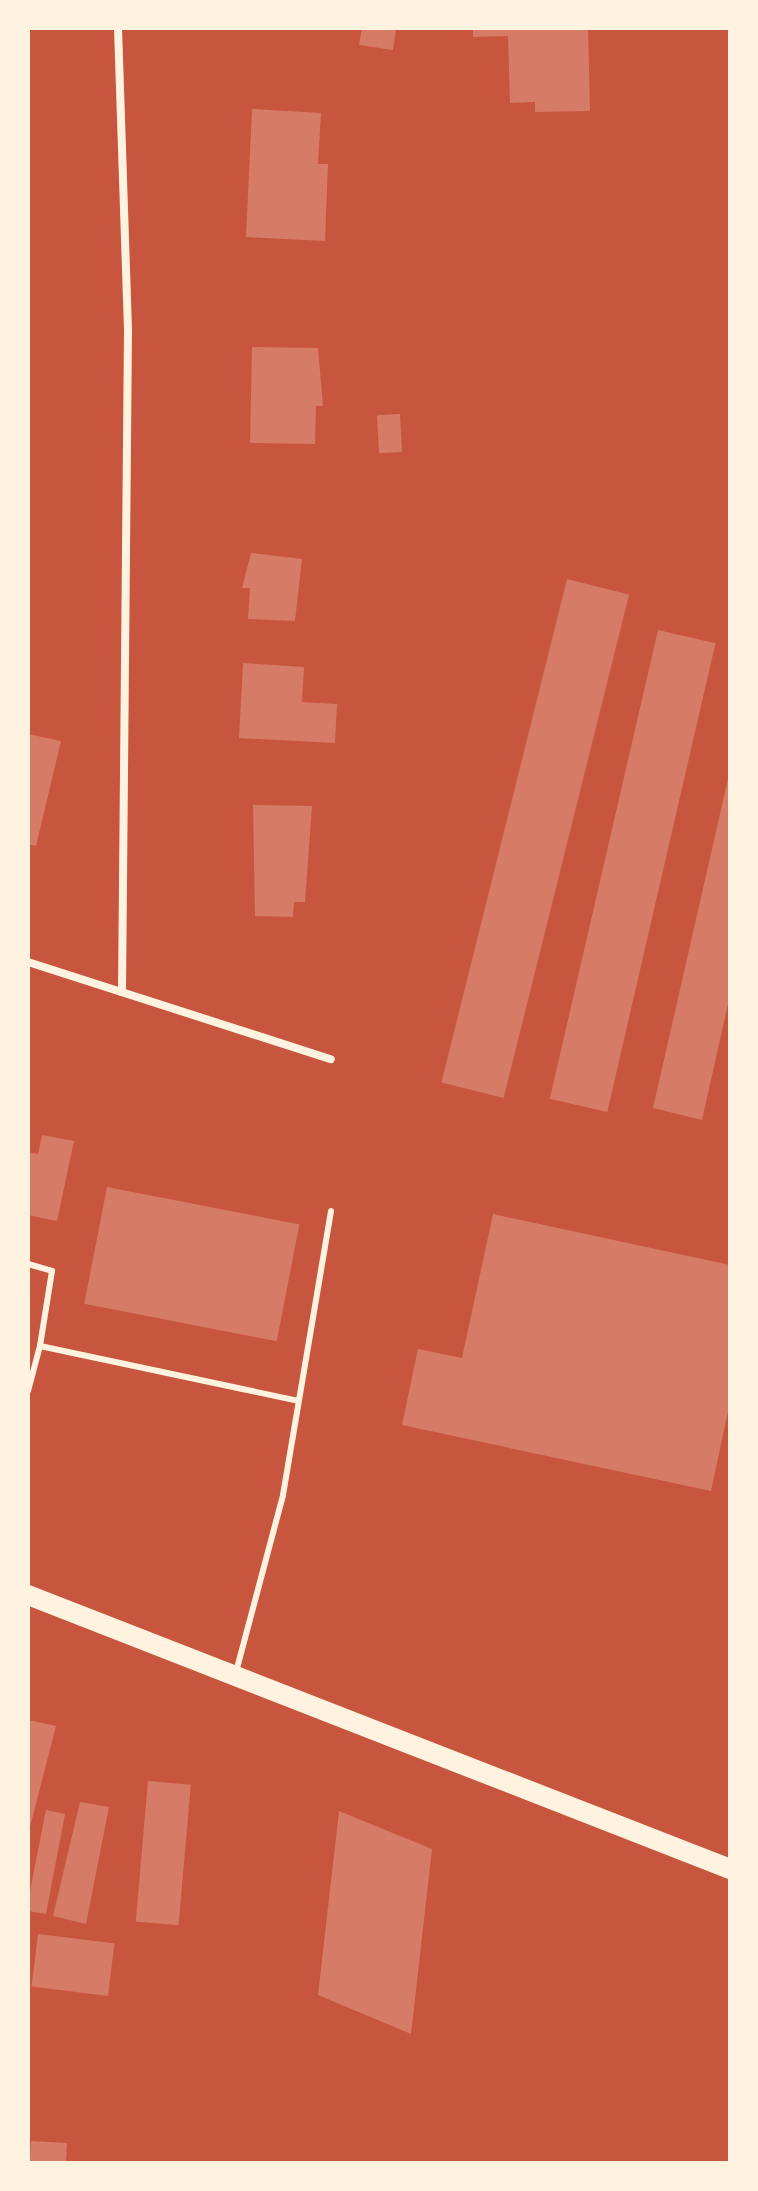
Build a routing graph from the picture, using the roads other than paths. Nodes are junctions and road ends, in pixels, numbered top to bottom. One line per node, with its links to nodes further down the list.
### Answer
1 (118, 28): 3 (street)
2 (28, 962): 3 (street)
3 (122, 992): 4 (street)
4 (331, 1059)
5 (331, 1211): 9 (lane)
6 (28, 1264): 7 (lane)
7 (40, 1346): 8 (lane); 9 (lane)
8 (28, 1391)
9 (298, 1401): 11 (lane)
10 (28, 1595): 11 (main road)
11 (235, 1676): 12 (main road)
12 (730, 1869)

